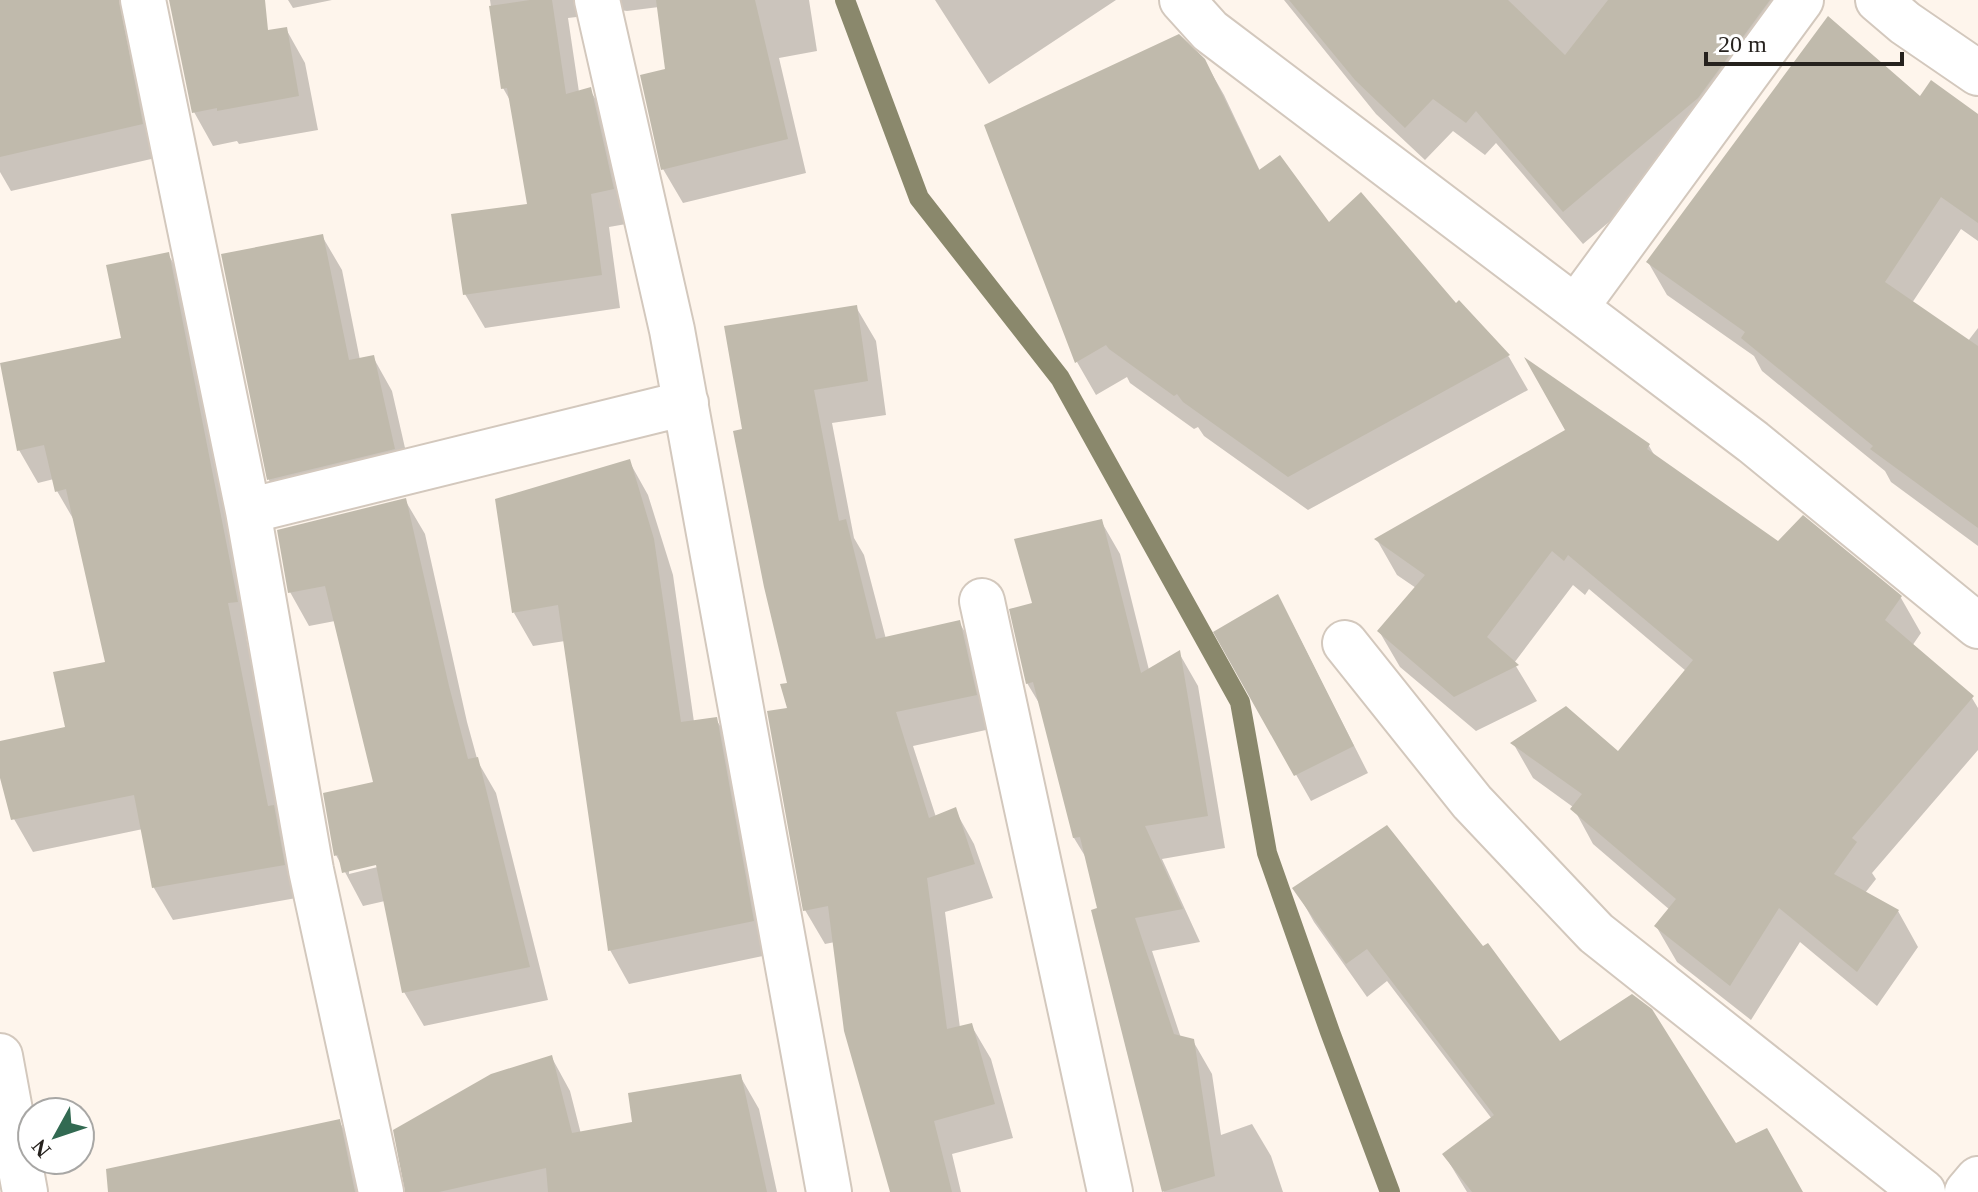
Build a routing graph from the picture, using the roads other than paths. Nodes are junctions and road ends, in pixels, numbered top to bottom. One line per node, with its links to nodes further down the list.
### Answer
1 (143, 0): 9 (street)
2 (597, 0): 8 (street)
3 (1182, 0): 7 (street)
4 (1801, 0): 7 (street)
5 (1878, 0): 6 (street)
6 (1978, 73)
7 (1576, 307): 11 (street)
8 (686, 403): 9 (street); 17 (street)
9 (248, 511): 16 (street)
10 (982, 601): 18 (street)
11 (1978, 626)
12 (1345, 643): 19 (street)
13 (0, 1056): 15 (street)
14 (1978, 1179): 20 (street)
15 (25, 1192)
16 (381, 1192)
17 (829, 1192)
18 (1110, 1192)
19 (1923, 1192)
20 (1967, 1192)

